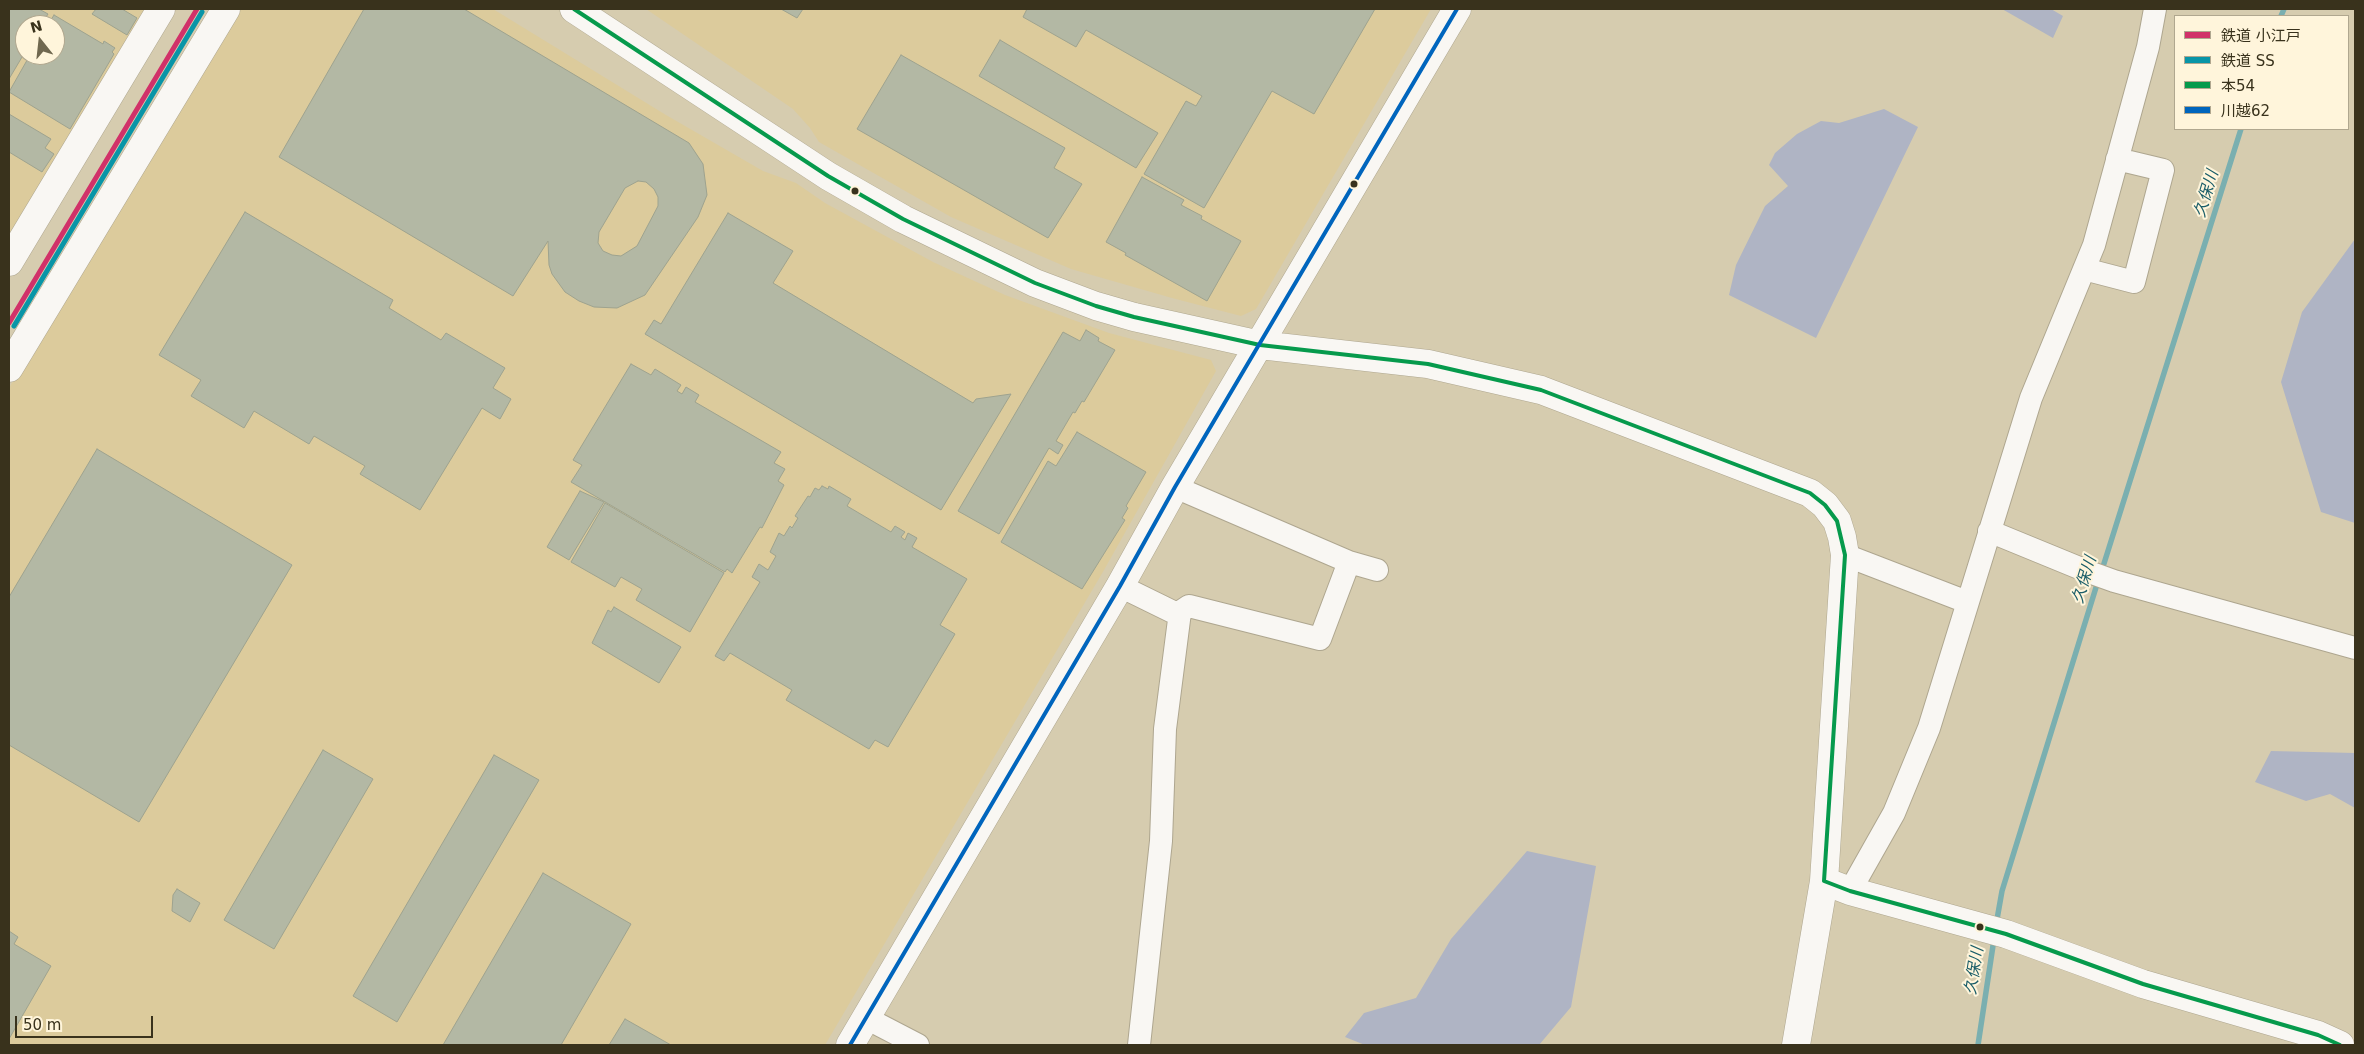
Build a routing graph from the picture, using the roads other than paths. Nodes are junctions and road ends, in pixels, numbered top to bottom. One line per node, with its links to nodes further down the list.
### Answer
1 (161, 9): 7 (street)
2 (226, 9): 10 (street)
3 (574, 9): 9 (street)
4 (1457, 9): 9 (street)
5 (2155, 9): 6 (street)
6 (2117, 159): 8 (street); 8 (street)
7 (9, 262)
8 (2084, 269): 12 (street)
9 (1260, 345): 11 (street); 13 (street)
10 (9, 368)
11 (1175, 486): 14 (street); 16 (street)
12 (1989, 531): 17 (street); 19 (street)
13 (1844, 555): 17 (street); 20 (street)
14 (1349, 562): 15 (street); 18 (street)
15 (1377, 570)
16 (1120, 586): 18 (street); 22 (street)
17 (1967, 602): 21 (street)
18 (1180, 612): 26 (street)
19 (2355, 648)
20 (1824, 881): 21 (street); 27 (street)
21 (1850, 890): 23 (street)
22 (866, 1018): 24 (street); 25 (street)
23 (2325, 1042)
24 (850, 1045)
25 (918, 1045)
26 (1139, 1045)
27 (1796, 1045)

